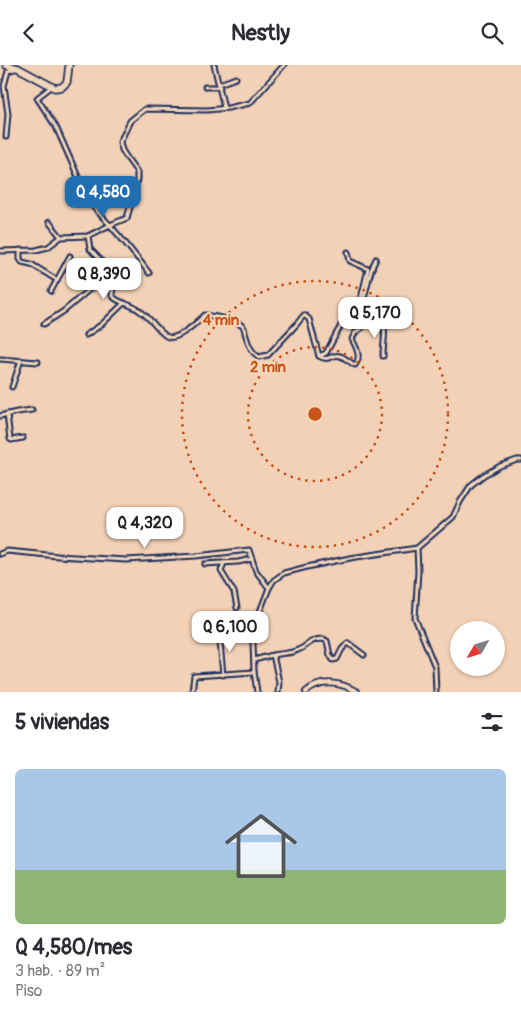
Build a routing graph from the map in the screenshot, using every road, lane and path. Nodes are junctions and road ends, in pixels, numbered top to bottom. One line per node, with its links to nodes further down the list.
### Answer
1 (6, 65): 5 (main road)
2 (69, 65): 8 (main road)
3 (214, 65): 7 (street)
4 (284, 65): 10 (street)
5 (18, 68): 8 (main road); 11 (street)
6 (236, 79): 7 (street)
7 (219, 85): 9 (street); 10 (street)
8 (52, 87): 13 (street)
9 (205, 87)
10 (224, 108): 13 (street)
11 (6, 137)
12 (49, 222): 15 (street)
13 (110, 225): 14 (street); 22 (street)
14 (88, 236): 15 (street); 21 (street)
15 (61, 237): 16 (street)
16 (20, 250): 17 (street); 23 (street)
17 (0, 251)
18 (348, 251): 29 (street)
19 (70, 256): 23 (street)
20 (376, 259): 26 (street)
21 (111, 271): 25 (street); 27 (street)
22 (149, 273)
23 (57, 280): 24 (street)
24 (51, 291)
25 (124, 303): 28 (street); 29 (street)
26 (374, 316): 29 (street); 30 (street)
27 (44, 324)
28 (86, 335)
29 (319, 356)
30 (383, 356)
31 (0, 360): 32 (street)
32 (21, 360): 33 (street); 34 (street)
33 (38, 362)
34 (12, 387)
35 (32, 410): 36 (street)
36 (7, 414): 37 (street); 38 (street)
37 (0, 416)
38 (23, 438)
39 (521, 460): 40 (street)
40 (417, 548): 47 (street); 60 (street)
41 (0, 554): 42 (street)
42 (252, 559): 44 (street); 47 (street)
43 (216, 563): 44 (street); 45 (street); 46 (street)
44 (224, 563): 46 (street)
45 (206, 564)
46 (221, 571): 48 (street)
47 (269, 588): 49 (street)
48 (237, 608)
49 (257, 619): 52 (street); 54 (street)
50 (273, 655): 51 (street); 52 (street); 57 (street)
51 (364, 655)
52 (254, 660): 53 (street)
53 (254, 672): 54 (street); 56 (street)
54 (223, 675): 55 (street)
55 (192, 692)
56 (257, 692)
57 (278, 692)
58 (306, 692): 59 (street)
59 (357, 692)
60 (436, 692)

